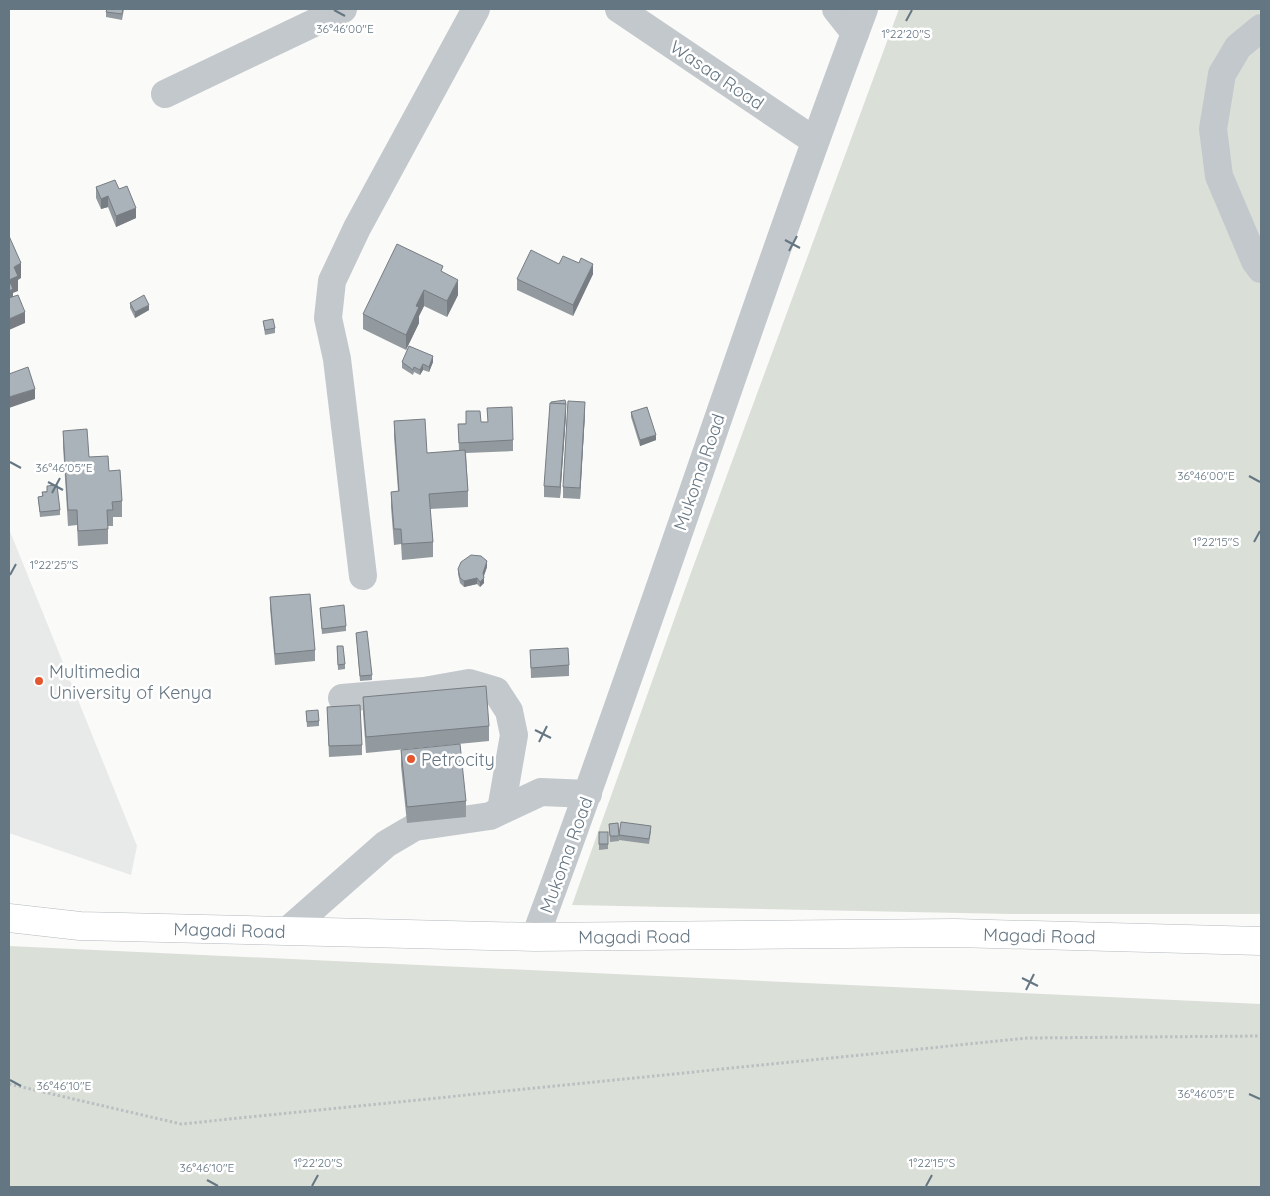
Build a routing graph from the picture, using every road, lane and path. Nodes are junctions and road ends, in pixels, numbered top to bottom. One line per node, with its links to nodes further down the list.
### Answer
1 (342, 9): 7 (street)
2 (476, 9): 10 (street)
3 (619, 9): 8 (street, Wasaa Road)
4 (836, 9): 5 (street)
5 (860, 21): 8 (street, Mukoma Road)
6 (1261, 28): 9 (street)
7 (165, 94)
8 (815, 141): 12 (street, Mukoma Road)
9 (1261, 269)
10 (363, 576)
11 (342, 698): 13 (street)
12 (588, 794): 13 (street); 16 (street, Mukoma Road)
13 (501, 810): 15 (street)
14 (9, 918): 15 (highway, Magadi Road)
15 (287, 931): 16 (highway, Magadi Road)
16 (536, 937): 17 (highway, Magadi Road)
17 (1261, 941)
18 (1261, 1036): 19 (path)
19 (9, 1084)

